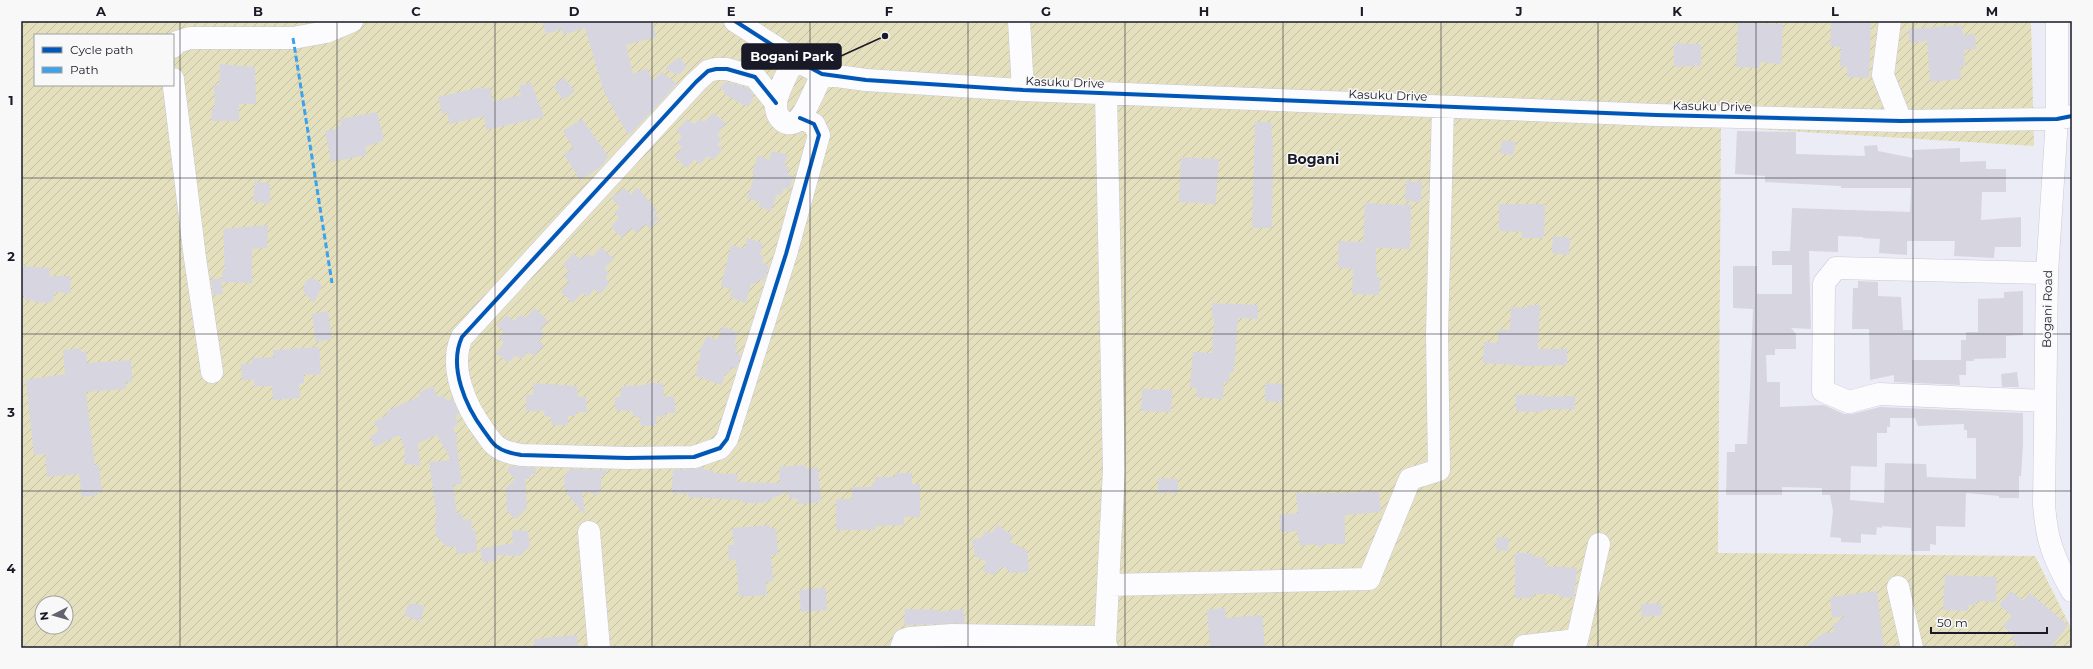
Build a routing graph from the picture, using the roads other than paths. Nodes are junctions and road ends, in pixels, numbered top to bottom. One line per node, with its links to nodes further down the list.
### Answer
1 (352, 21): 6 (street)
2 (735, 21): 7 (street, Kasuku Drive)
3 (1019, 21): 10 (street)
4 (1890, 21): 16 (street)
5 (2057, 21): 15 (street, Bogani Road)
6 (174, 46)
7 (794, 59): 8 (street, Kasuku Drive); 12 (street)
8 (822, 74): 10 (street, Kasuku Drive); 14 (street)
9 (174, 86): 18 (street)
10 (1023, 90): 11 (street, Kasuku Drive)
11 (1106, 94): 13 (street, Kasuku Drive); 22 (street)
12 (776, 103): 14 (street); 14 (street)
13 (1444, 107): 16 (street, Kasuku Drive); 22 (street)
14 (800, 118)
15 (2064, 118): 16 (street, Kasuku Drive); 17 (street, Bogani Road)
16 (1901, 121)
17 (2047, 273): 19 (street, Bogani Road); 19 (street)
18 (212, 372)
19 (2045, 401): 24 (street, Bogani Road)
20 (589, 532): 26 (street)
21 (1599, 544): 28 (street)
22 (1108, 586): 25 (street)
23 (1898, 587): 29 (street)
24 (2072, 592)
25 (1106, 645): 27 (street)
26 (599, 648)
27 (901, 648)
28 (1524, 648)
29 (1912, 648)

